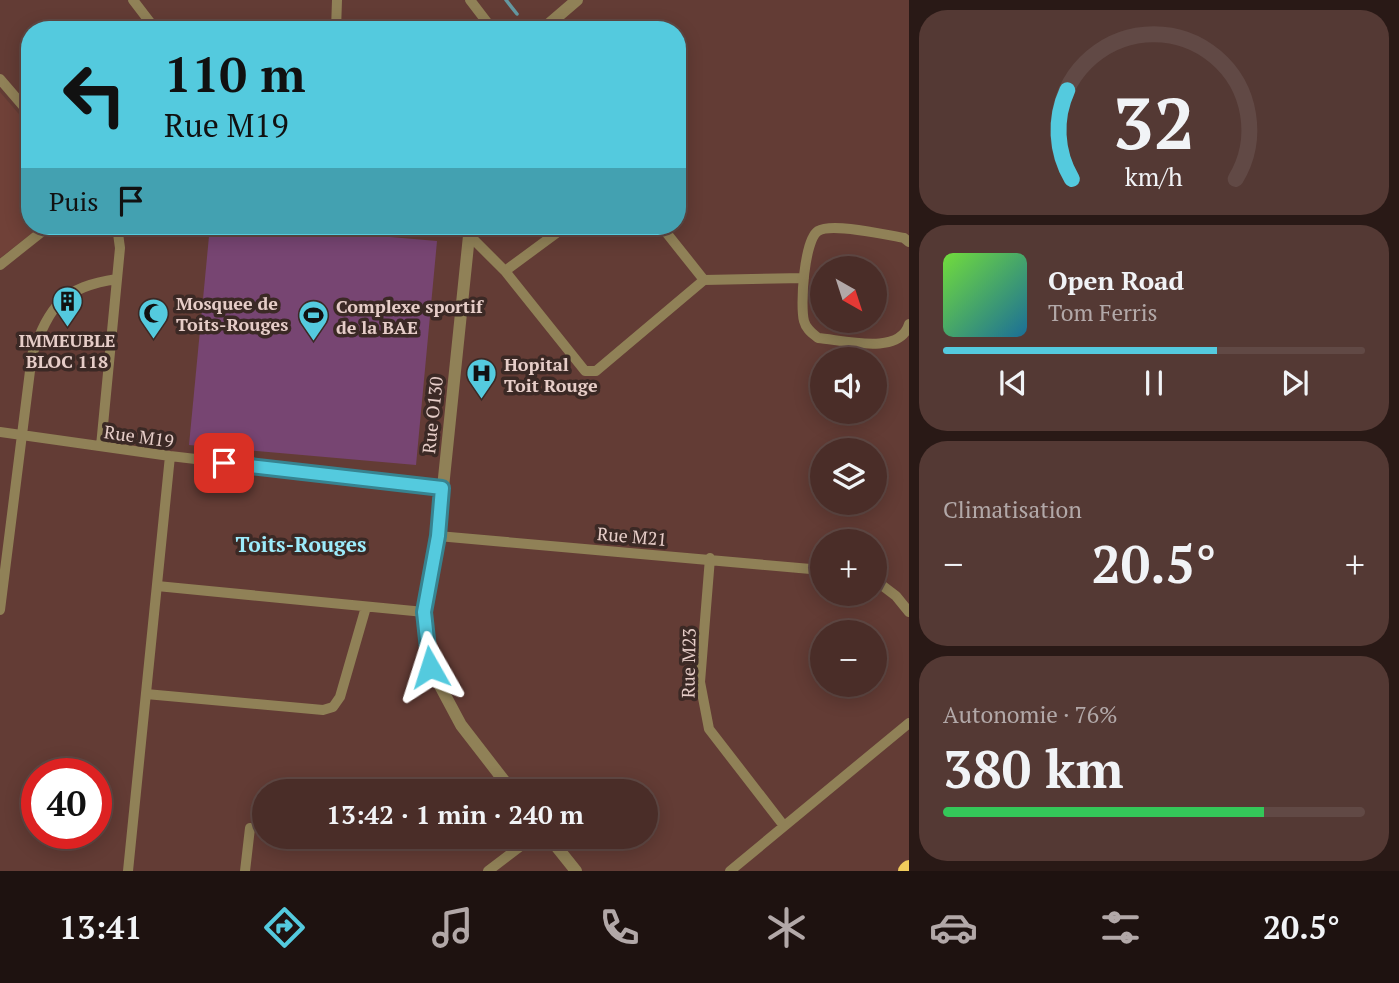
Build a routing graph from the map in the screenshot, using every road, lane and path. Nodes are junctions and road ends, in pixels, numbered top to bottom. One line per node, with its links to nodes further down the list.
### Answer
1 (132, 0): 5 (street)
2 (337, 0): 6 (street)
3 (470, 0): 7 (street)
4 (577, 0): 8 (street)
5 (148, 21)
6 (336, 21)
7 (486, 21)
8 (552, 21)
9 (0, 79): 10 (street)
10 (21, 104)
11 (38, 235): 18 (street)
12 (119, 235): 21 (street)
13 (469, 235): 28 (street, Rue O130)
14 (474, 235): 19 (street)
15 (554, 235): 19 (street)
16 (668, 235): 22 (street)
17 (909, 242): 20 (street)
18 (0, 265)
19 (505, 271): 22 (street)
20 (804, 278): 22 (street); 23 (street)
21 (117, 279): 25 (street); 26 (street)
22 (704, 280)
23 (909, 324)
24 (0, 432): 25 (street, Rue M19)
25 (21, 435): 26 (street, Rue M19); 35 (street)
26 (101, 446): 27 (street, Rue M19)
27 (170, 456): 28 (street, Rue M19); 32 (street)
28 (442, 488): 29 (street, Rue O130)
29 (438, 536): 30 (street, Rue M21); 37 (street, Rue O130)
30 (710, 558): 31 (street, Rue M21); 41 (street, Rue M23)
31 (810, 569)
32 (157, 586): 34 (street); 38 (street)
33 (887, 589): 36 (street)
34 (366, 607): 37 (street); 38 (street)
35 (0, 610)
36 (909, 611)
37 (424, 612): 40 (street, Rue O130)
38 (146, 694): 45 (street)
39 (909, 723): 41 (street)
40 (503, 779)
41 (784, 826): 49 (street)
42 (250, 828): 46 (street)
43 (517, 849): 47 (street)
44 (558, 849): 48 (street)
45 (128, 871)
46 (245, 871)
47 (488, 871)
48 (576, 871)
49 (730, 871)

